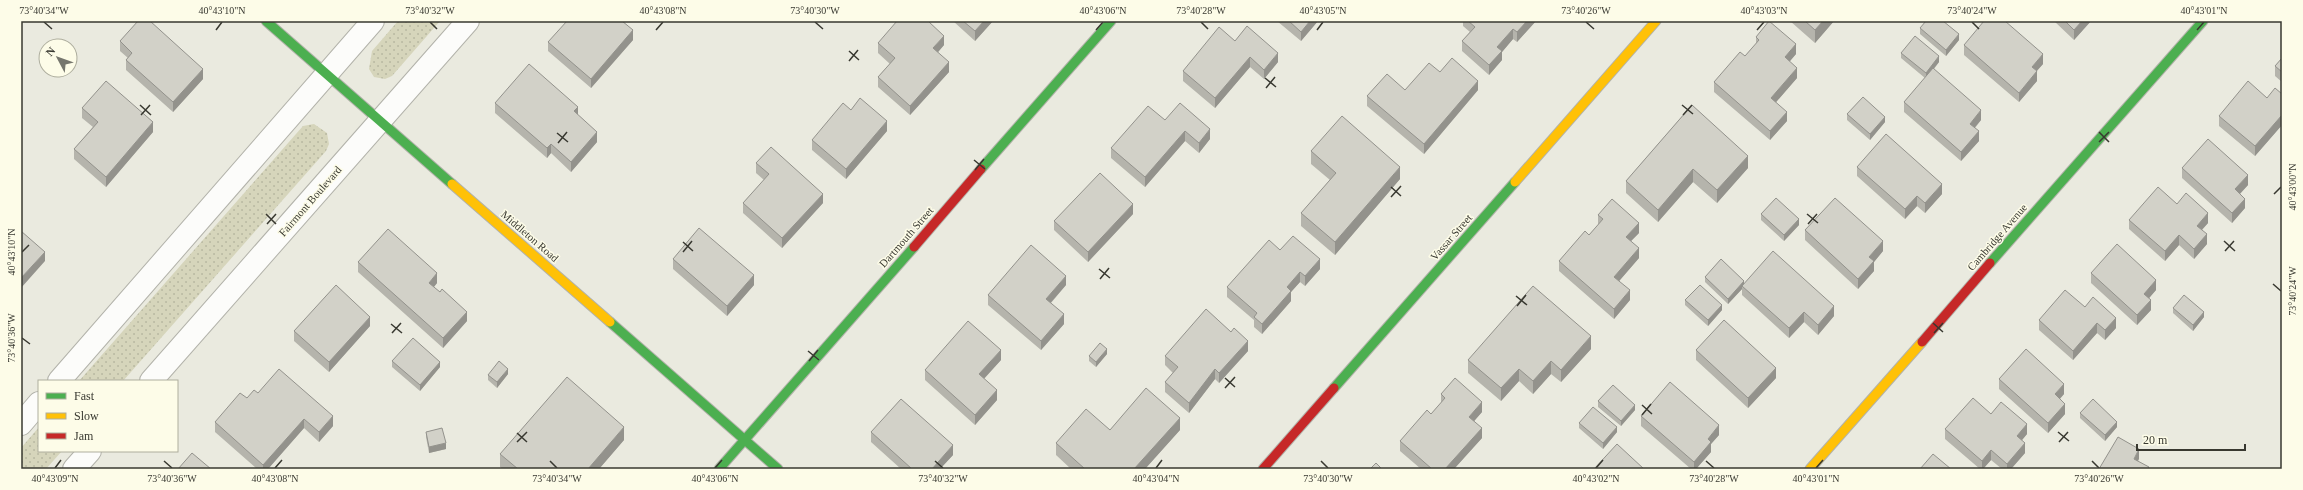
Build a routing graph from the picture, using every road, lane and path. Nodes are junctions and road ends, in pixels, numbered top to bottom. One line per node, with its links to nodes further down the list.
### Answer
1 (266, 21): 7 (street, Middleton Road)
2 (374, 21): 7 (street)
3 (468, 21): 8 (street, Fairmont Boulevard)
4 (1111, 21): 13 (street, Dartmouth Street)
5 (1656, 21): 18 (street, Vassar Street)
6 (2203, 21): 19 (street, Cambridge Avenue)
7 (327, 74): 8 (street, Middleton Road); 9 (street)
8 (380, 121): 10 (street, Fairmont Boulevard); 13 (street, Middleton Road)
9 (59, 380)
10 (152, 380)
11 (38, 404): 12 (street)
12 (21, 424)
13 (744, 440): 16 (street, Dartmouth Street); 17 (street, Middleton Road)
14 (89, 452): 15 (street)
15 (74, 469)
16 (719, 469)
17 (778, 469)
18 (1263, 469)
19 (1810, 469)

